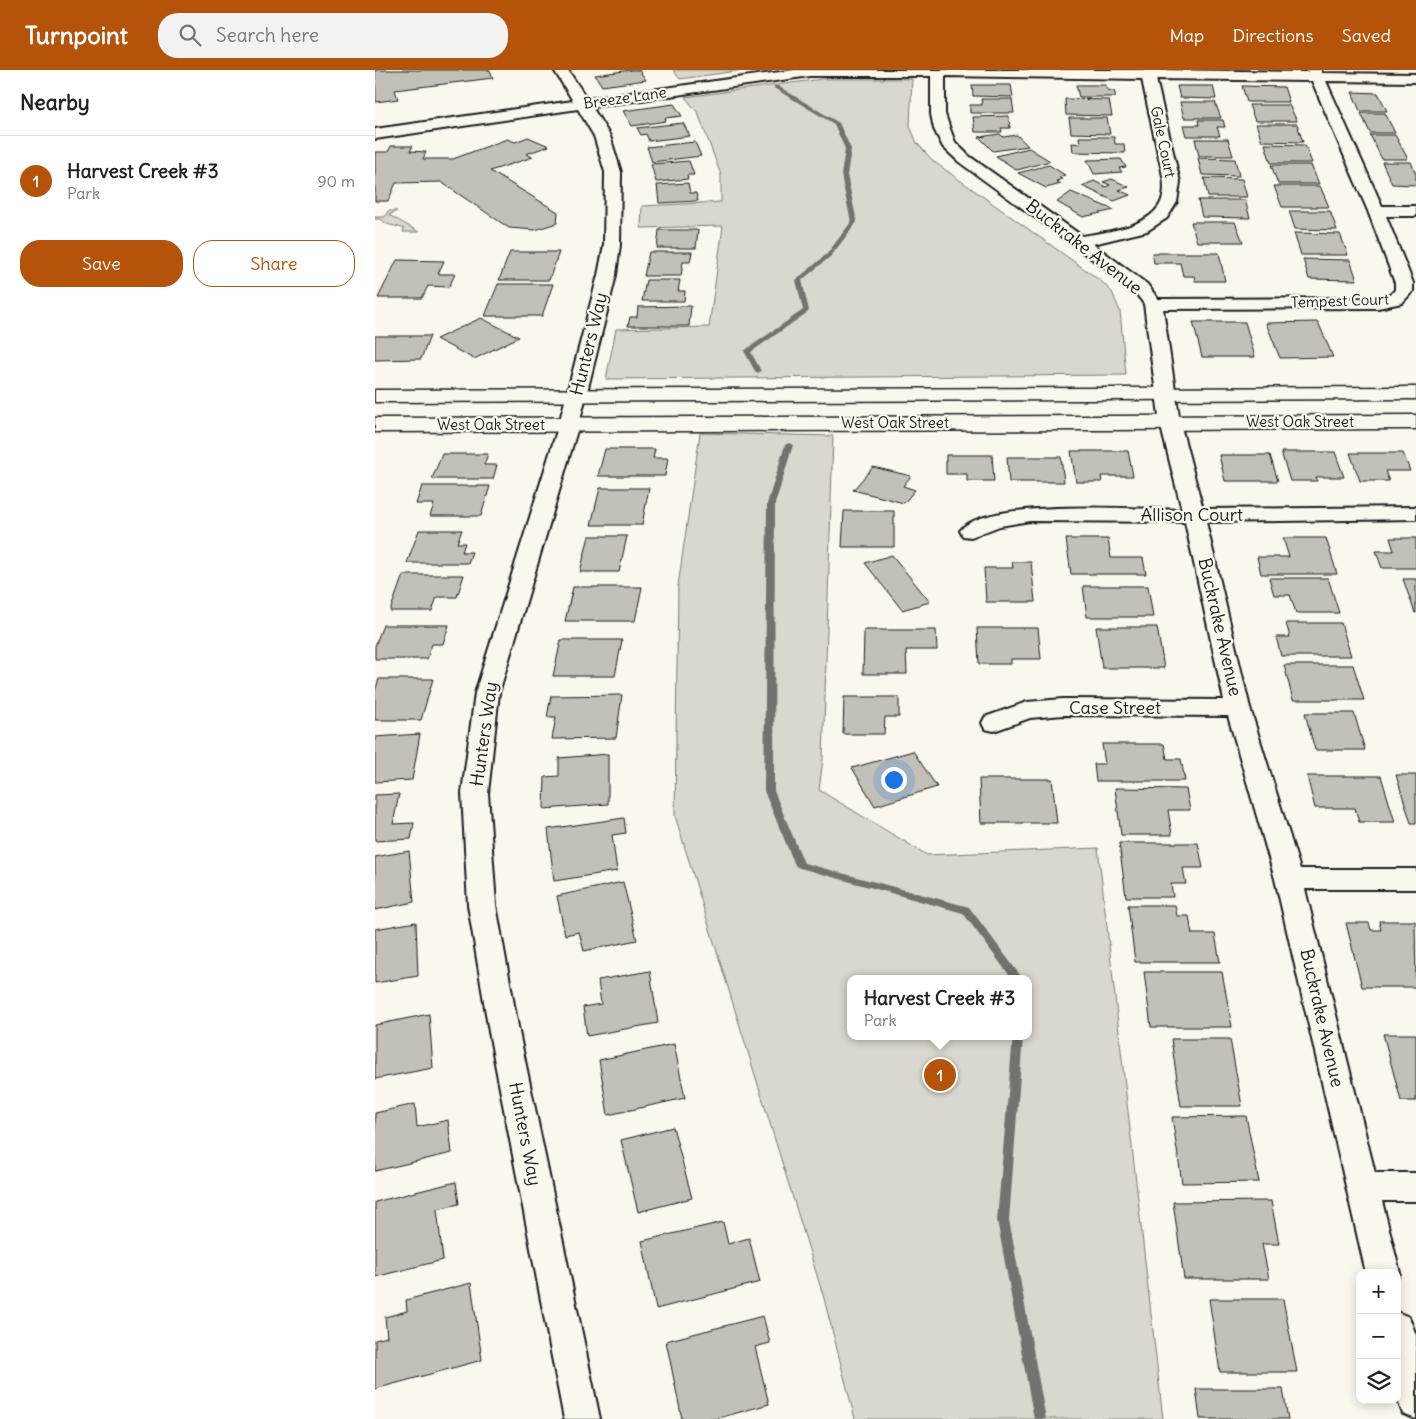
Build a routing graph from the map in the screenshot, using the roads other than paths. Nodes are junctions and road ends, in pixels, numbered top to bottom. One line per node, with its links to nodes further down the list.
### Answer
1 (561, 70): 6 (street, Hunters Way)
2 (938, 71): 3 (street, Breeze Lane); 6 (street, Breeze Lane); 10 (street, Buckrake Avenue)
3 (1148, 73): 4 (street, Breeze Lane); 10 (street, Gale Court)
4 (1316, 73): 5 (street, Breeze Lane); 8 (street, Tempest Court)
5 (1416, 78)
6 (583, 104): 7 (street, Breeze Lane); 15 (street, Hunters Way)
7 (375, 134)
8 (1376, 211): 9 (street); 11 (street, Tempest Court)
9 (1416, 211)
10 (1079, 241): 11 (street, Buckrake Avenue)
11 (1153, 304): 13 (street, Buckrake Avenue)
12 (1416, 393): 13 (main road, West Oak Street)
13 (1167, 394): 15 (main road, West Oak Street); 17 (street, Buckrake Avenue)
14 (375, 396): 15 (main road, West Oak Street)
15 (576, 396): 18 (street, Hunters Way)
16 (1416, 422): 17 (main road, West Oak Street)
17 (1170, 423): 18 (main road, West Oak Street); 21 (street, Buckrake Avenue)
18 (569, 424): 19 (main road, West Oak Street); 32 (street, Hunters Way)
19 (375, 425)
20 (1416, 513): 21 (street, Allison Court)
21 (1194, 516): 22 (street, Allison Court); 23 (street, Buckrake Avenue)
22 (971, 531)
23 (1238, 708): 24 (street, Case Street); 25 (street, Buckrake Avenue)
24 (993, 723)
25 (1289, 879): 26 (street); 27 (street, Buckrake Avenue)
26 (1416, 879)
27 (1361, 1187): 28 (street); 29 (street, Buckrake Avenue)
28 (1416, 1187)
29 (1382, 1269)
30 (1401, 1344): 31 (street)
31 (1416, 1402)
32 (582, 1419)

